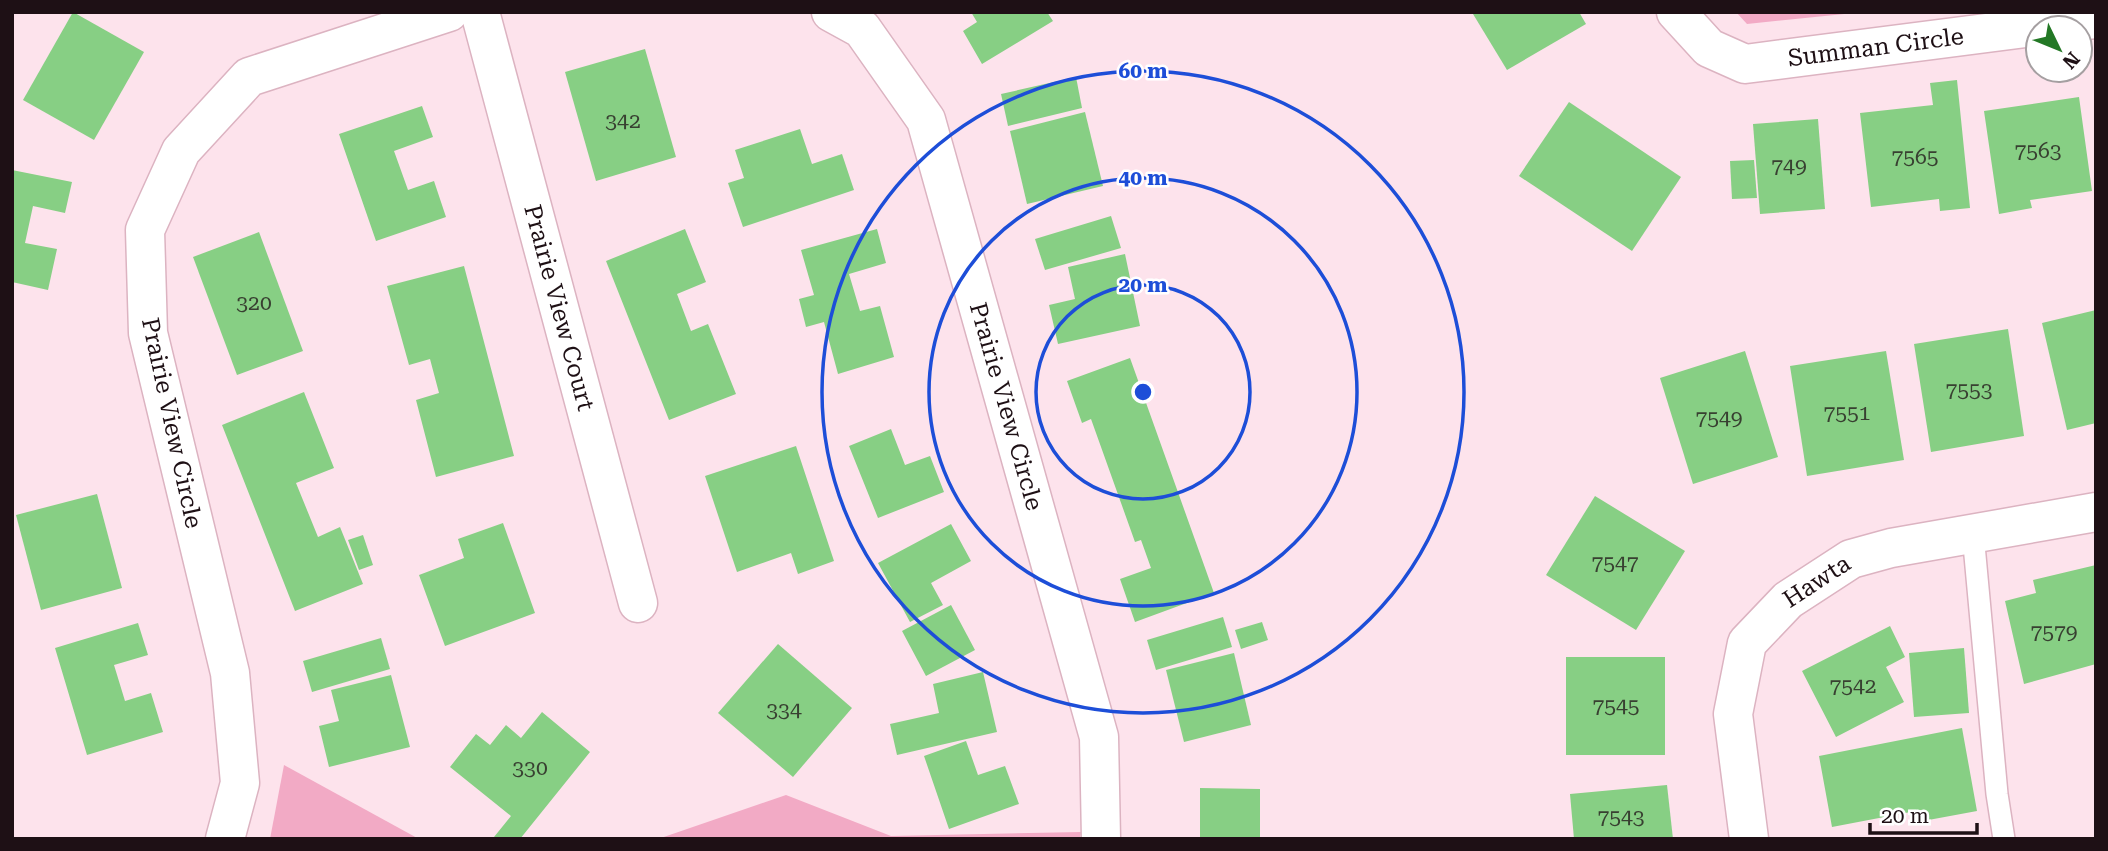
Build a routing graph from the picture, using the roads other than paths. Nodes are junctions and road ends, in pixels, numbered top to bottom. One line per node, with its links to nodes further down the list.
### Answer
1 (449, 12): 9 (street, Prairie View Circle)
2 (480, 12): 8 (street, Prairie View Court)
3 (831, 12): 10 (street, Prairie View Circle)
4 (1676, 12): 5 (street, Summan Circle)
5 (2096, 19)
6 (2096, 512): 7 (street, Hawta)
7 (1973, 534): 11 (street, Hawta); 12 (lane)
8 (638, 603)
9 (225, 839)
10 (1101, 839)
11 (1749, 839)
12 (2004, 839)

